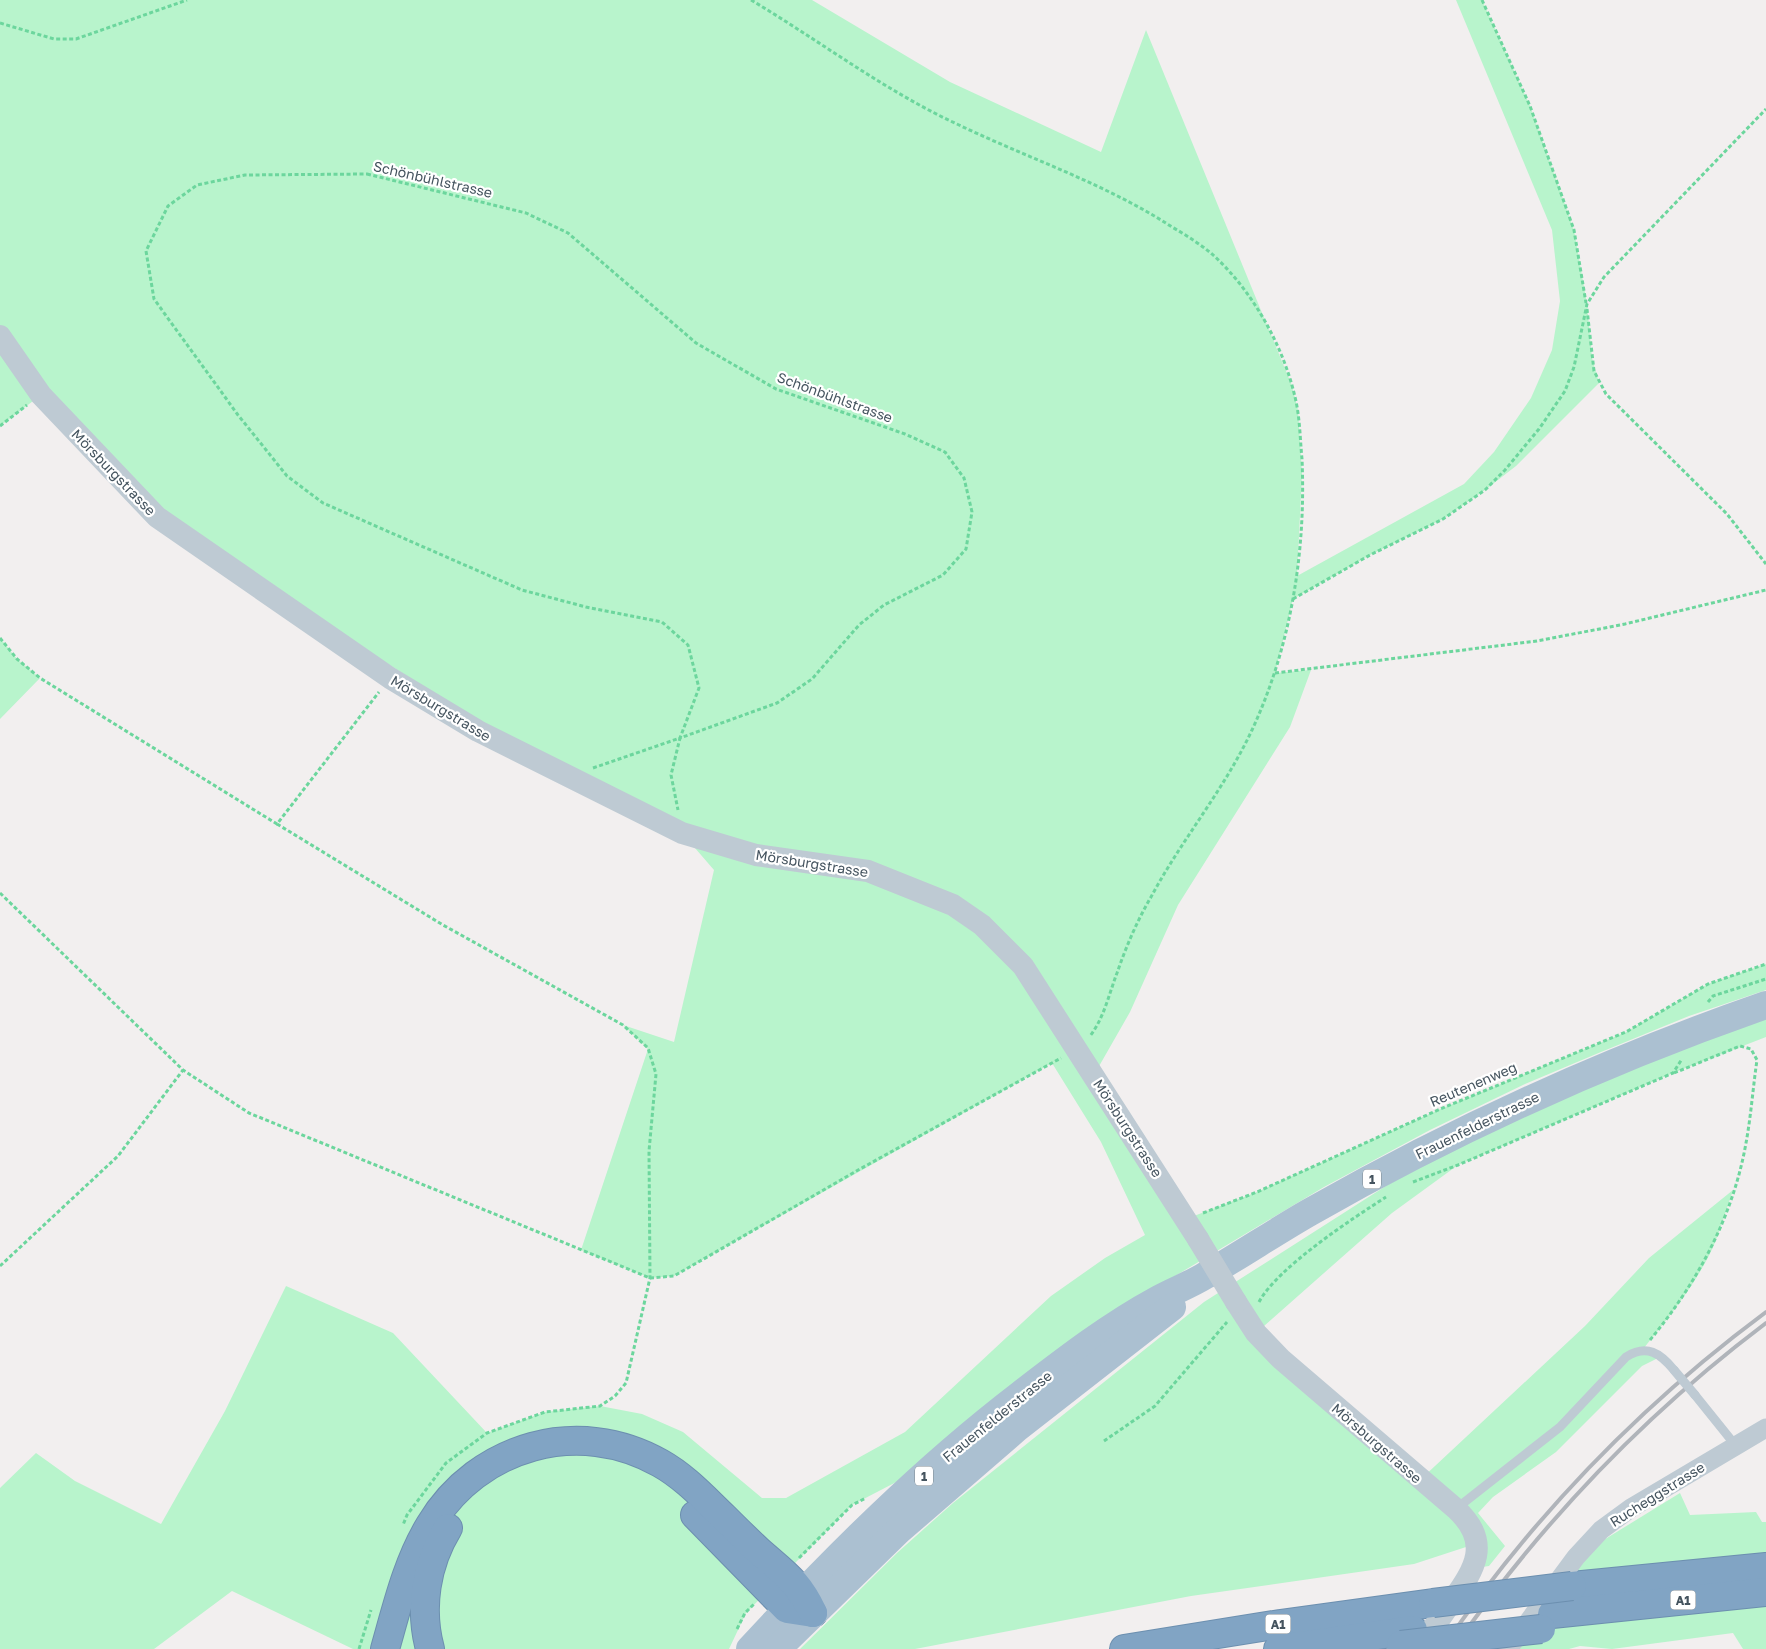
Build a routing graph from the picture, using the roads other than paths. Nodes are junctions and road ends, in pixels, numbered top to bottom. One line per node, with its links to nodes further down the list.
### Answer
1 (0, 336): 5 (street, Mörsburgstrasse, bridge)
2 (1766, 1005): 8 (main road, Frauenfelderstrasse / 1)
3 (1766, 1428): 4 (street, Rucheggstrasse)
4 (1736, 1446): 5 (lane, bridge); 17 (street, Rucheggstrasse)
5 (1456, 1510): 9 (street, Mörsburgstrasse)
6 (1766, 1567): 14 (highway, A1, bridge)
7 (1766, 1592): 9 (highway, A1)
8 (801, 1605): 10 (highway); 11 (highway); 12 (main road, Frauenfelderstrasse / 1); 13 (main road, Frauenfelderstrasse / 1)
9 (1411, 1641): 15 (highway, A1); 16 (highway)
10 (385, 1649)
11 (430, 1649)
12 (750, 1649)
13 (777, 1649)
14 (1124, 1649)
15 (1278, 1649)
16 (1373, 1649)
17 (1508, 1649)

